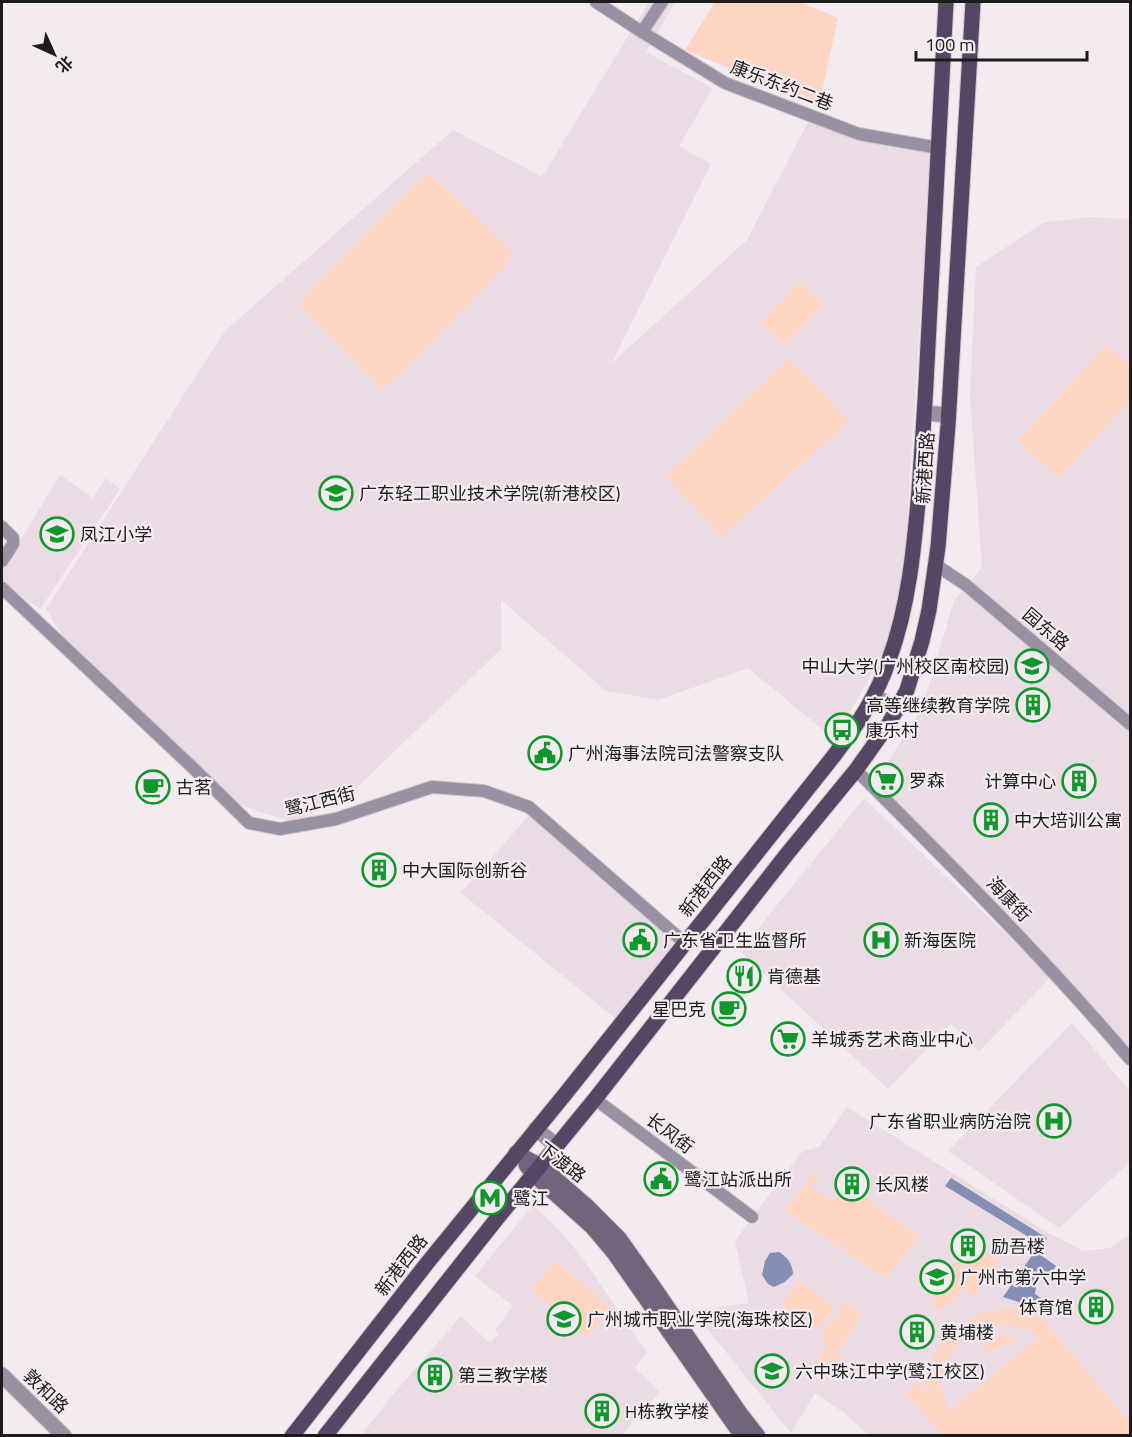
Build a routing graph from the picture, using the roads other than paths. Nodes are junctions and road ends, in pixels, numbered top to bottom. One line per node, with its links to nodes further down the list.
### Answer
1 (596, 2): 5 (street, 康乐东约二巷)
2 (662, 2): 5 (street)
3 (946, 2): 6 (main road, 新港西路)
4 (973, 2): 8 (main road, 新港西路)
5 (642, 32): 6 (street, 康乐东约二巷)
6 (939, 148): 7 (main road, 新港西路)
7 (925, 413): 8 (street, 新港西路); 13 (main road, 新港西路)
8 (948, 415): 11 (main road, 新港西路)
9 (2, 527): 10 (street)
10 (2, 561)
11 (936, 565): 14 (main road, 新港西路); 15 (street, 园东路)
12 (2, 588): 17 (street, 鹭江西街)
13 (874, 696): 14 (street); 17 (main road, 新港西路)
14 (898, 709): 16 (main road, 新港西路)
15 (1131, 724)
16 (856, 770): 18 (street, 海康街); 19 (main road, 新港西路)
17 (685, 943): 20 (main road, 新港西路)
18 (1131, 1059)
19 (595, 1099): 21 (main road, 新港西路); 25 (street, 长风街)
20 (536, 1130): 21 (street); 22 (main road, 新港西路)
21 (557, 1146): 23 (main road, 新港西路)
22 (516, 1153): 23 (main road, 下渡路); 24 (main road, 新港西路)
23 (537, 1170): 26 (main road, 新港西路); 31 (main road, 下渡路); 32 (main road, 下渡路)
24 (474, 1204): 26 (main road); 29 (main road, 新港西路)
25 (752, 1217)
26 (495, 1221): 30 (main road, 新港西路)
27 (2, 1375): 28 (street, 敦和路)
28 (64, 1436)
29 (292, 1436)
30 (325, 1436)
31 (742, 1436)
32 (758, 1436)

